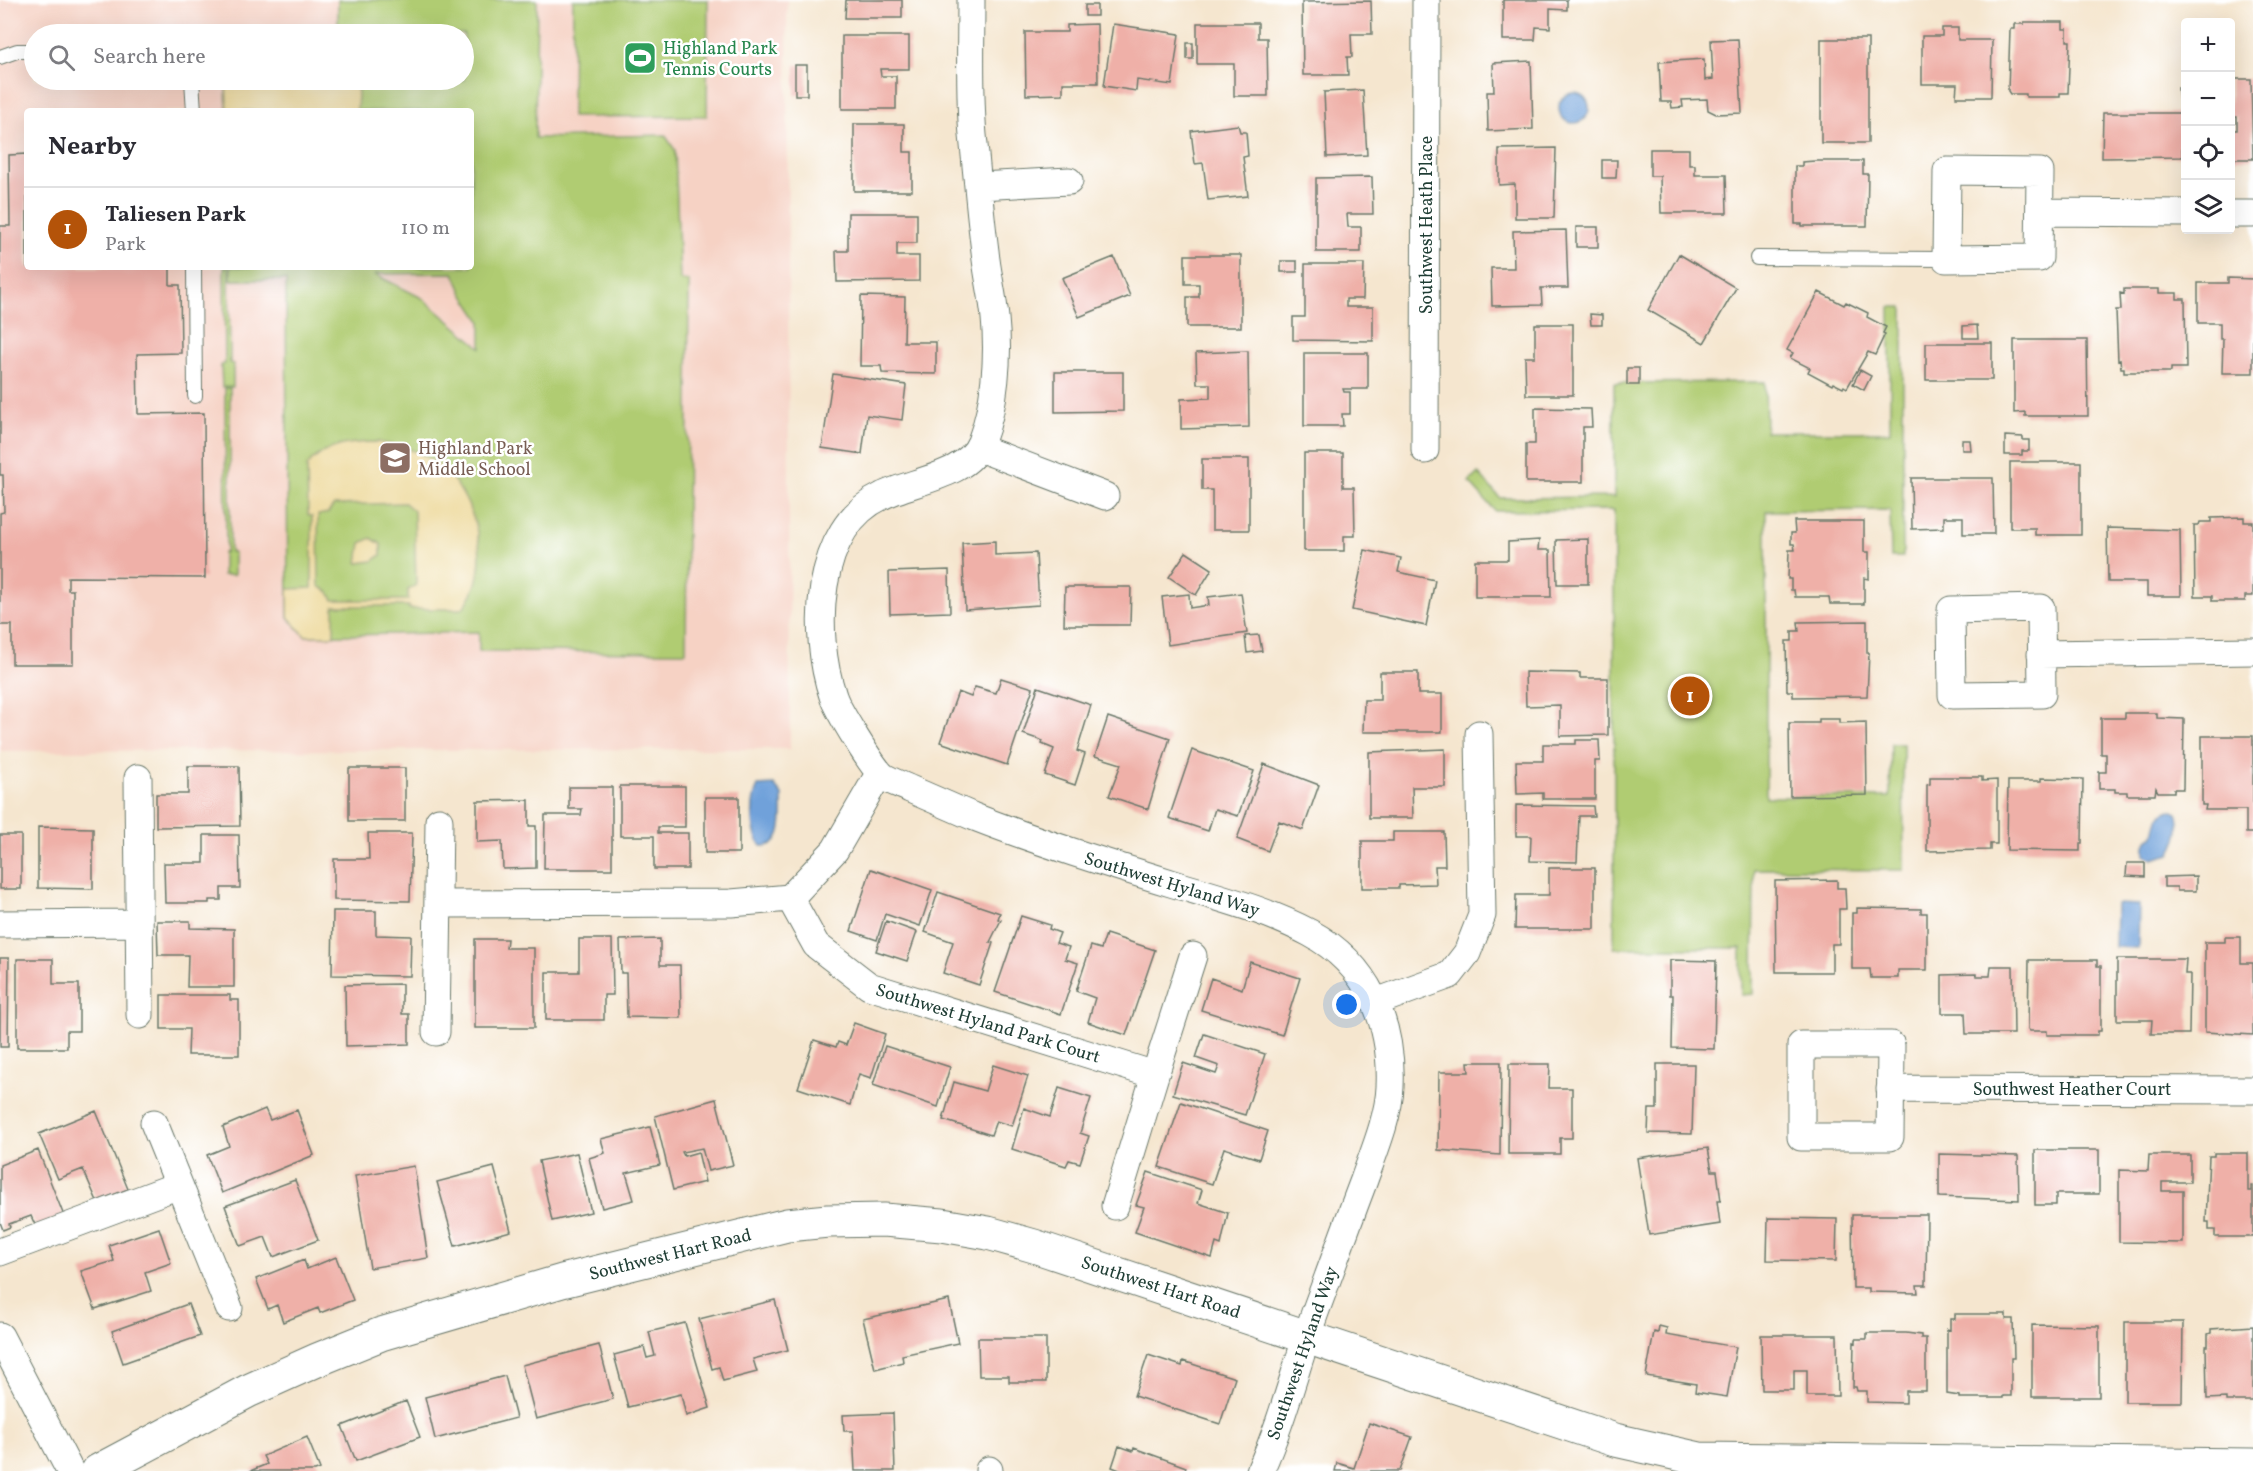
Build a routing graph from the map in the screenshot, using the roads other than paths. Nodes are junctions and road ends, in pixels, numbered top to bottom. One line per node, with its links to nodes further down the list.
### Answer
1 (971, 0): 8 (street)
2 (1426, 0): 18 (street, Southwest Heath Place)
3 (24, 51): 4 (lane)
4 (0, 57)
5 (193, 90): 6 (lane)
6 (194, 108)
7 (1069, 181): 8 (street)
8 (979, 186): 17 (street)
9 (2040, 212): 10 (street); 14 (street); 14 (street)
10 (2181, 213)
11 (2235, 214): 12 (street)
12 (2253, 214)
13 (1757, 258): 14 (lane)
14 (1946, 259)
15 (194, 270): 16 (lane)
16 (195, 396)
17 (979, 448): 19 (street); 23 (street)
18 (1425, 450)
19 (1105, 496)
20 (2253, 651): 21 (street)
21 (2041, 654): 21 (street)
22 (1479, 734): 31 (street)
23 (879, 774): 26 (street); 31 (street, Southwest Hyland Way)
24 (138, 778): 28 (street)
25 (439, 820): 27 (street)
26 (790, 898): 27 (street); 34 (street, Southwest Hyland Park Court)
27 (438, 904): 33 (street)
28 (138, 923): 29 (street); 32 (street)
29 (0, 924)
30 (1193, 956): 34 (street)
31 (1376, 1002): 43 (street, Southwest Hyland Way)
32 (140, 1015)
33 (436, 1032)
34 (1155, 1075): 39 (street)
35 (1890, 1089): 35 (street); 36 (street, Southwest Heather Court)
36 (2253, 1089)
37 (154, 1123): 38 (street)
38 (179, 1185): 40 (street); 41 (street)
39 (1115, 1206)
40 (0, 1252)
41 (229, 1308)
42 (0, 1336): 47 (street)
43 (1306, 1336): 44 (street, Southwest Hart Road); 48 (street, Southwest Hart Road); 49 (street, Southwest Hyland Way)
44 (1763, 1465): 45 (street, Southwest Hart Road)
45 (1838, 1465): 46 (street, Southwest Hart Road)
46 (2253, 1465)
47 (70, 1471)
48 (98, 1471)
49 (1260, 1471)

